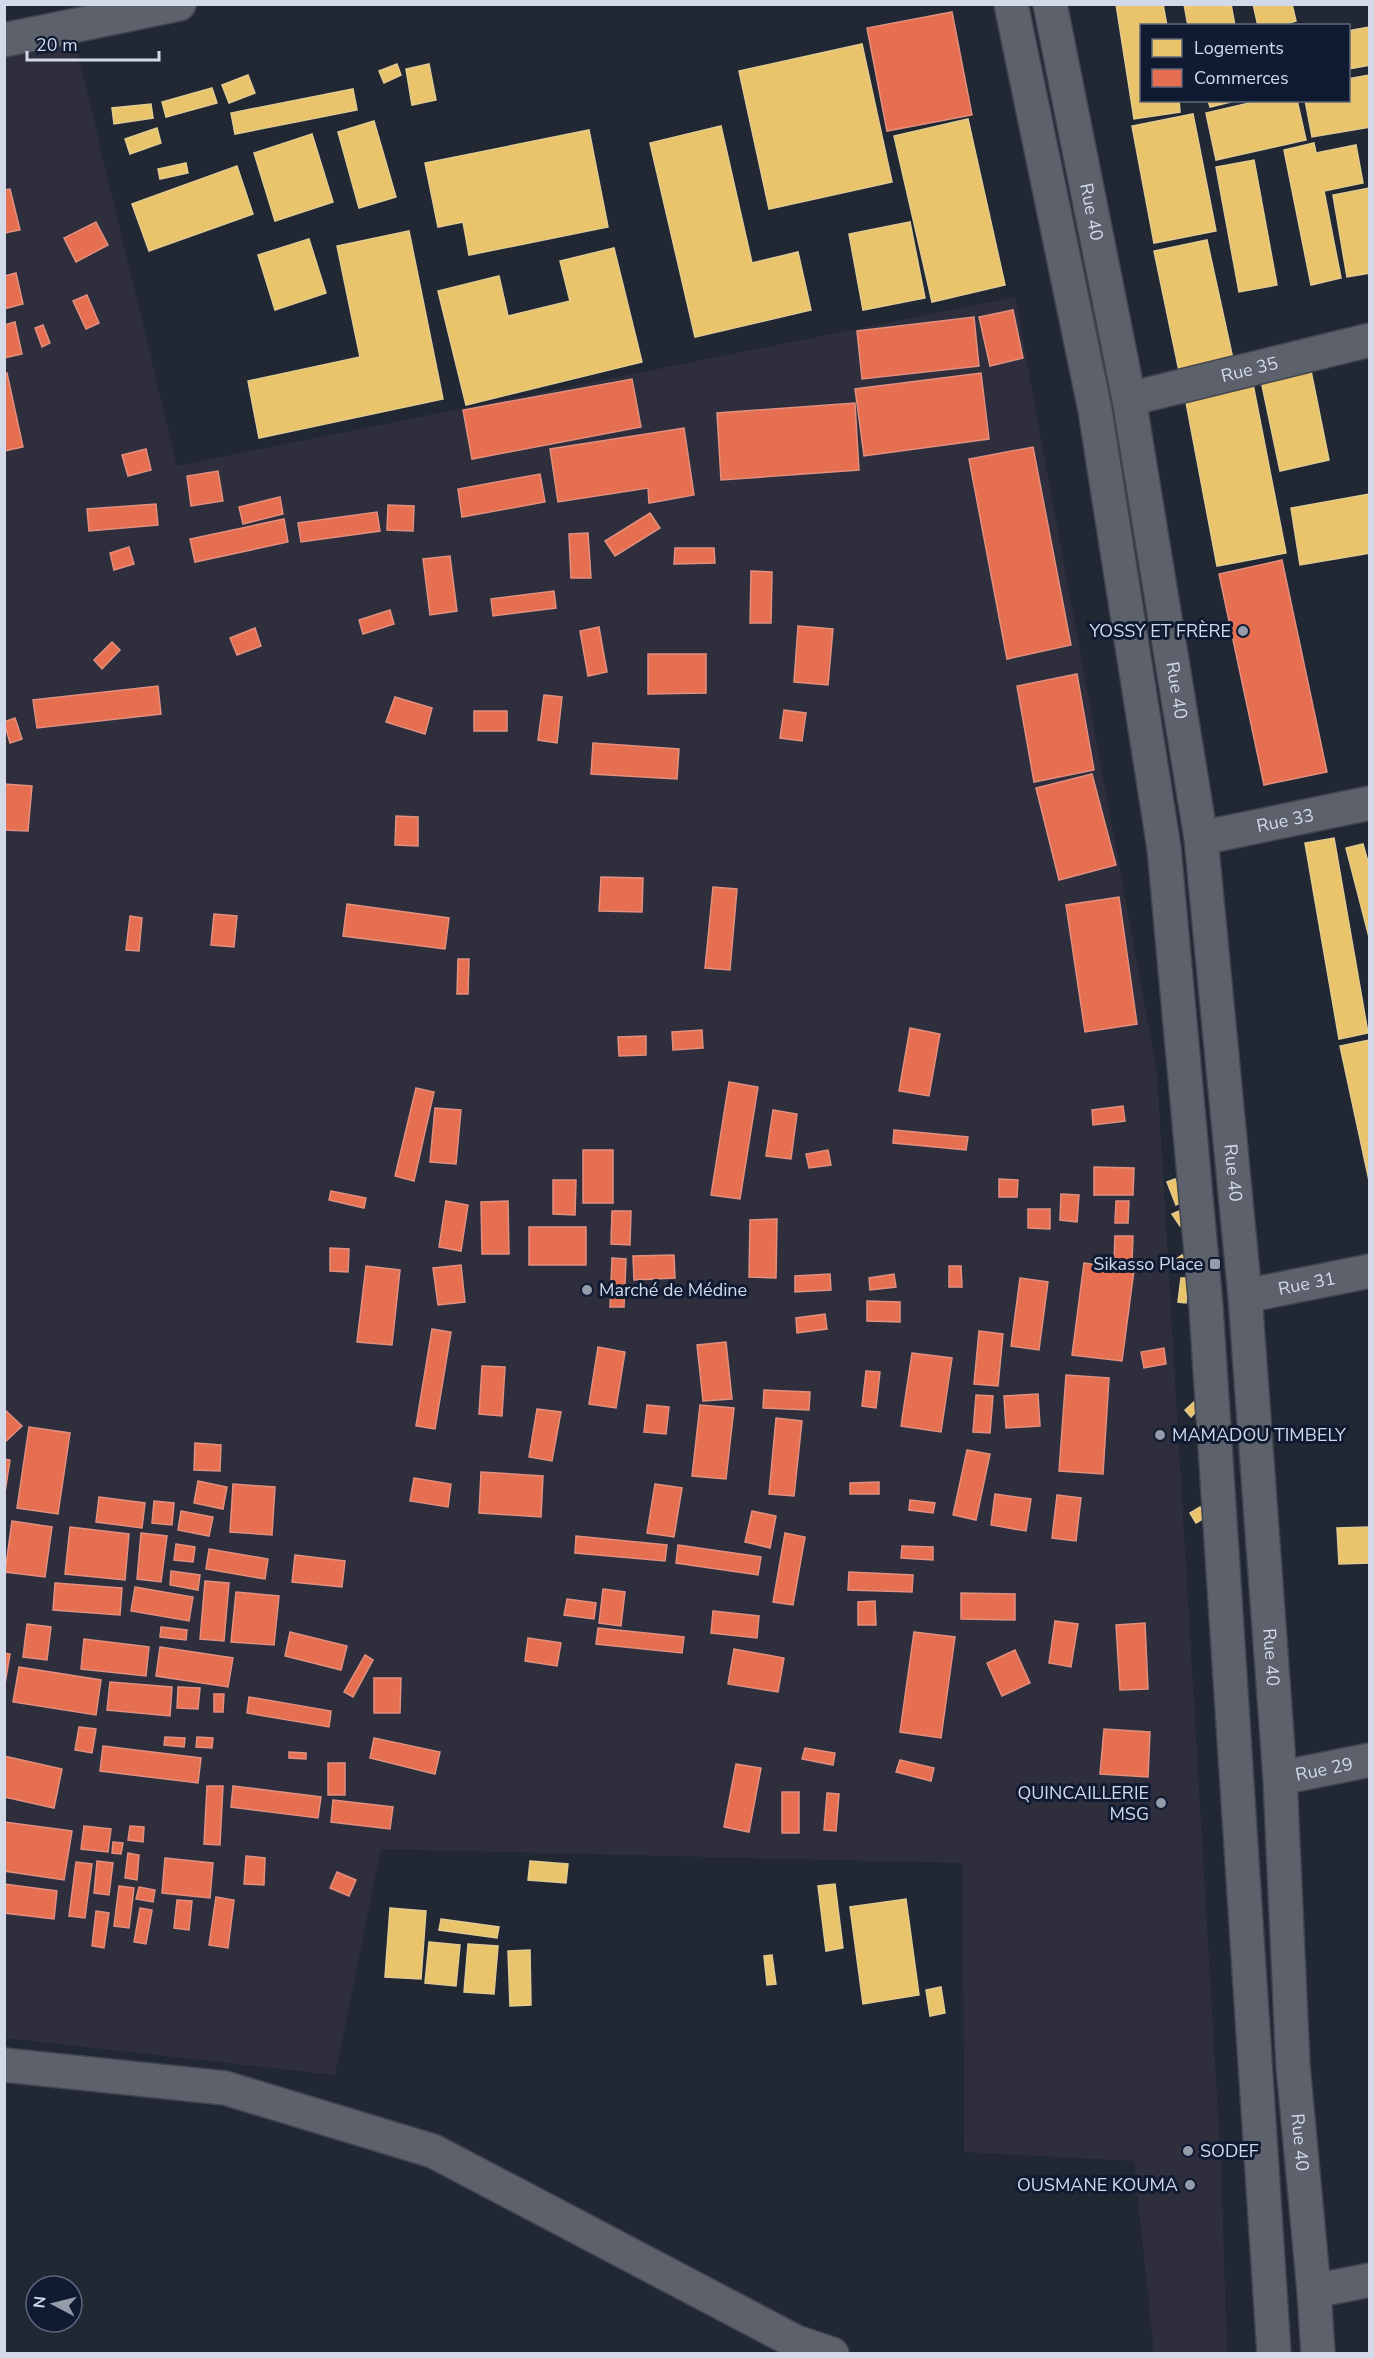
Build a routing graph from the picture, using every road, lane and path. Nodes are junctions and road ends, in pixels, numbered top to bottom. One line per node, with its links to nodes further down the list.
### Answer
1 (179, 4): 4 (main road)
2 (1011, 4): 18 (main road, Rue 40)
3 (1050, 4): 7 (main road, Rue 40)
4 (122, 10): 5 (main road)
5 (4, 40)
6 (1370, 340): 7 (main road, Rue 35)
7 (1129, 399): 9 (main road, Rue 40)
8 (1370, 803): 9 (main road, Rue 33)
9 (1201, 838): 11 (main road, Rue 40)
10 (1370, 1271): 11 (main road, Rue 31)
11 (1245, 1296): 13 (main road, Rue 40)
12 (1370, 1760): 13 (main road, Rue 29)
13 (1280, 1778): 16 (main road, Rue 40)
14 (4, 2065): 17 (main road)
15 (1370, 2280): 16 (main road)
16 (1314, 2291): 19 (main road, Rue 40)
17 (832, 2354)
18 (1274, 2354)
19 (1318, 2354)

